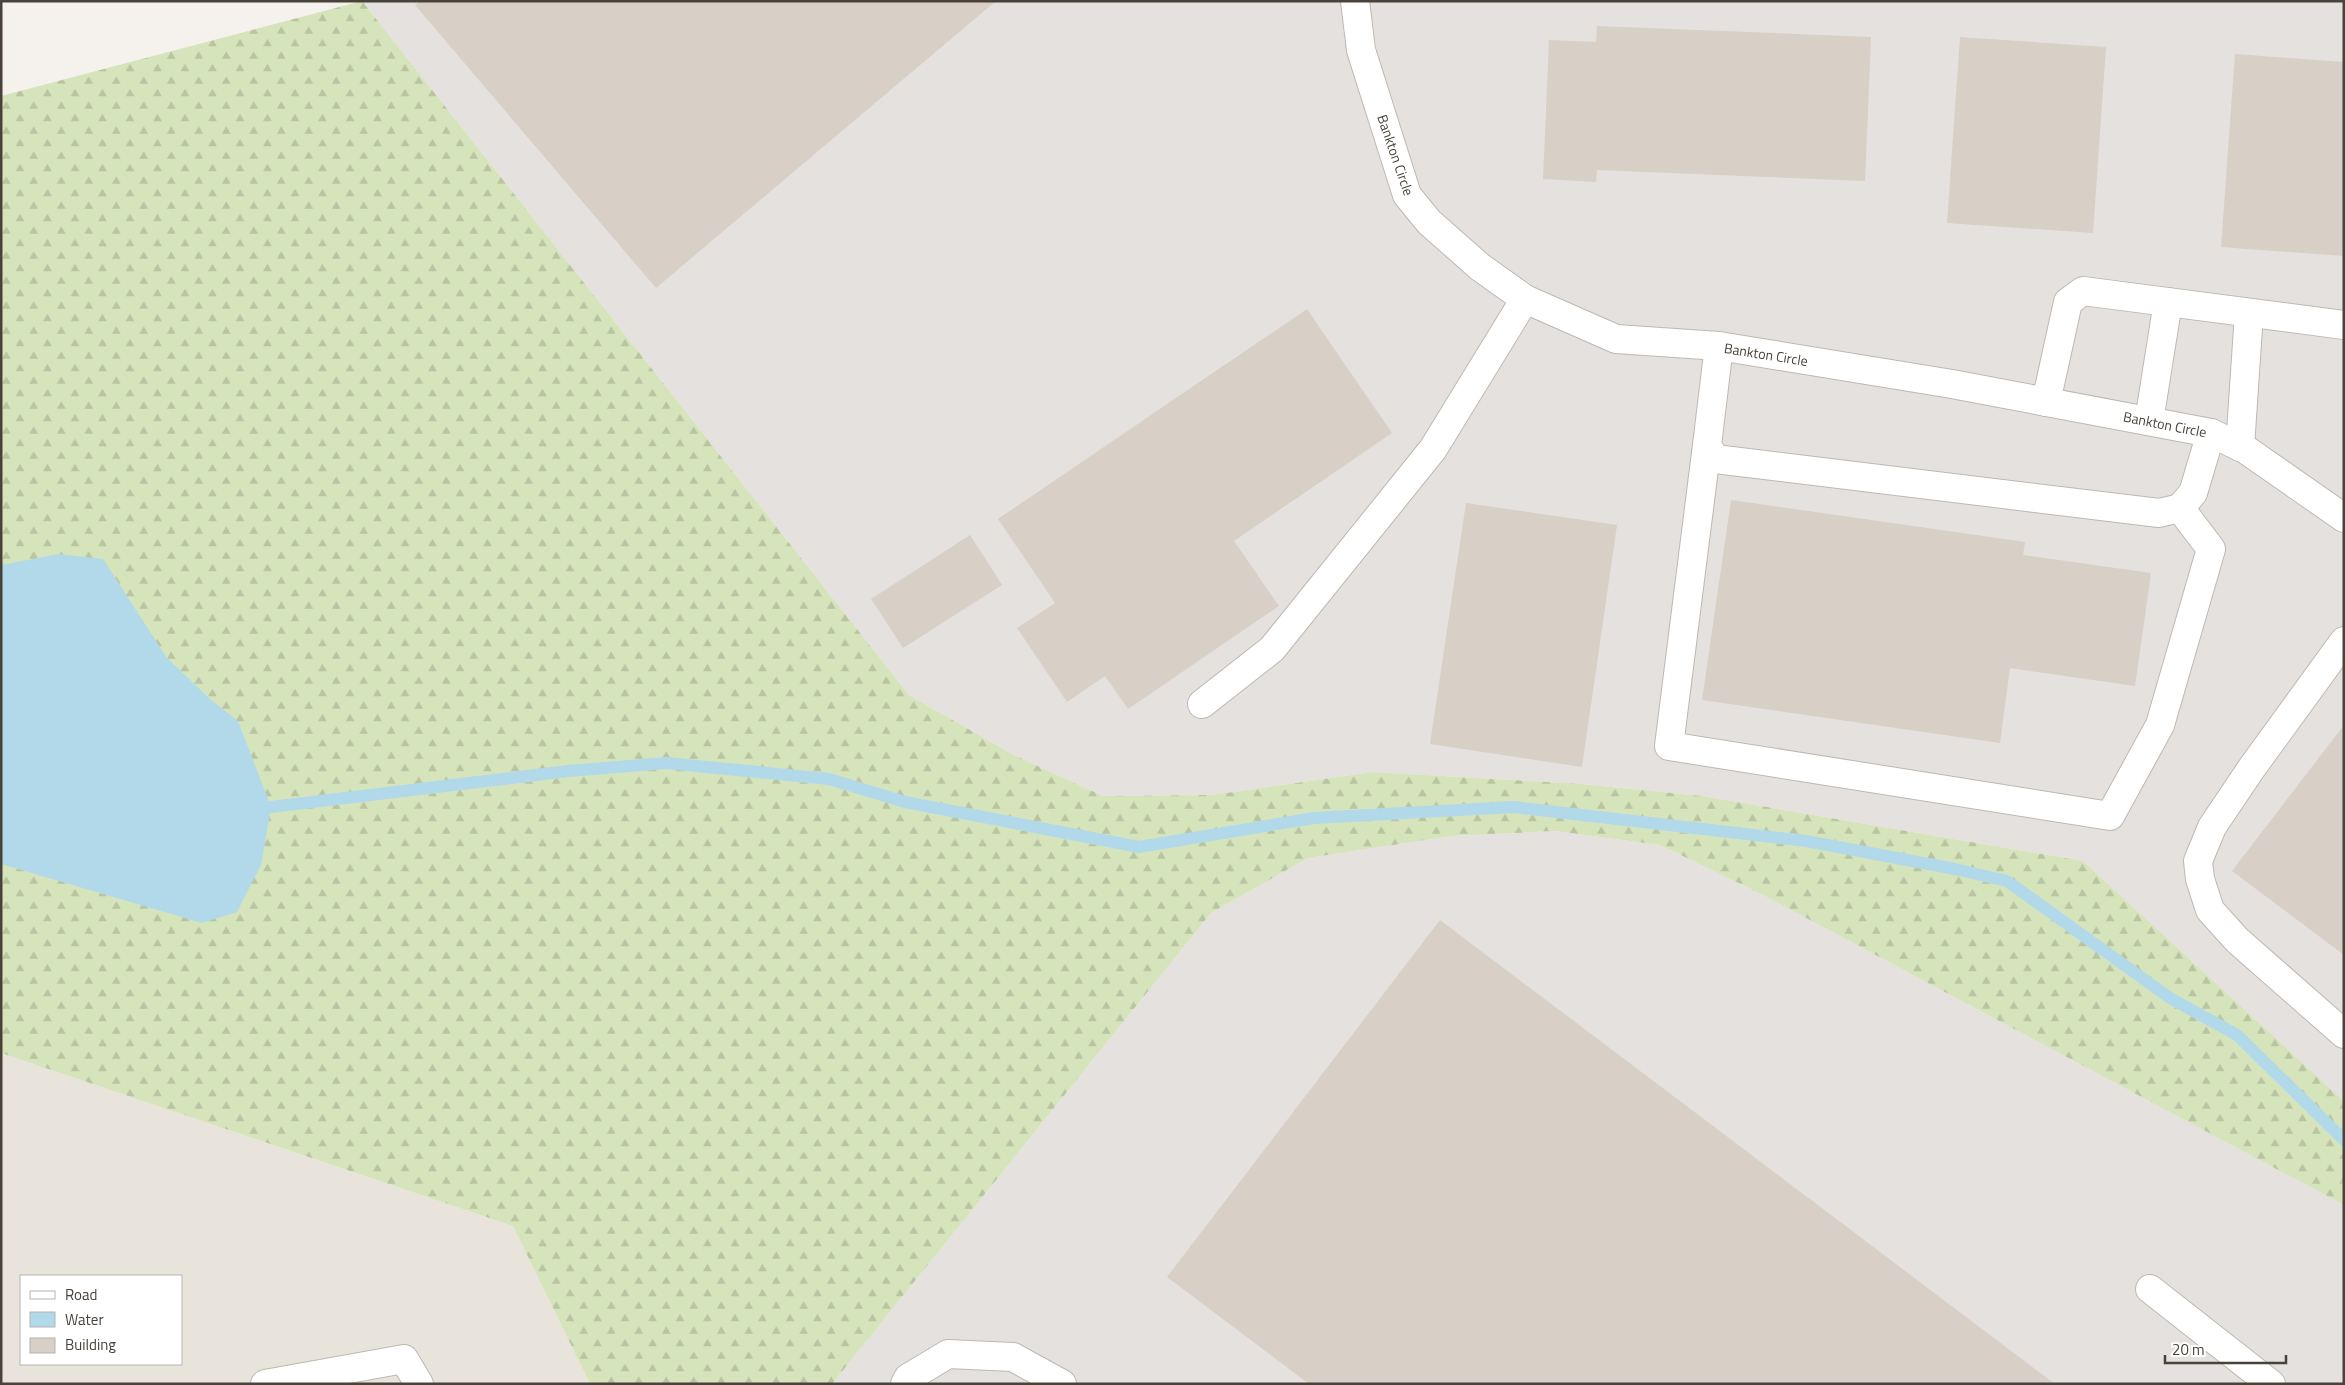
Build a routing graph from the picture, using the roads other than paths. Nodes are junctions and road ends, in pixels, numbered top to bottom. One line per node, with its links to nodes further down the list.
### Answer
1 (1355, 1): 2 (street, Bankton Circle)
2 (1525, 299): 6 (street, Bankton Circle); 15 (street)
3 (2168, 302): 4 (street); 7 (street); 8 (street)
4 (2249, 312): 5 (street); 11 (street)
5 (2344, 325)
6 (1719, 346): 7 (street, Bankton Circle); 10 (street)
7 (2046, 402): 8 (street, Bankton Circle)
8 (2149, 421): 9 (street, Bankton Circle)
9 (2211, 433): 11 (street, Bankton Circle); 12 (street)
10 (1707, 445): 12 (street); 12 (street)
11 (2240, 446): 13 (street, Bankton Circle)
12 (2180, 508)
13 (2343, 516)
14 (2344, 641): 16 (street)
15 (1202, 704)
16 (2344, 1034)
17 (2150, 1289): 22 (street)
18 (264, 1384): 19 (street)
19 (419, 1384)
20 (905, 1384): 21 (street)
21 (1062, 1384)
22 (2271, 1384)

